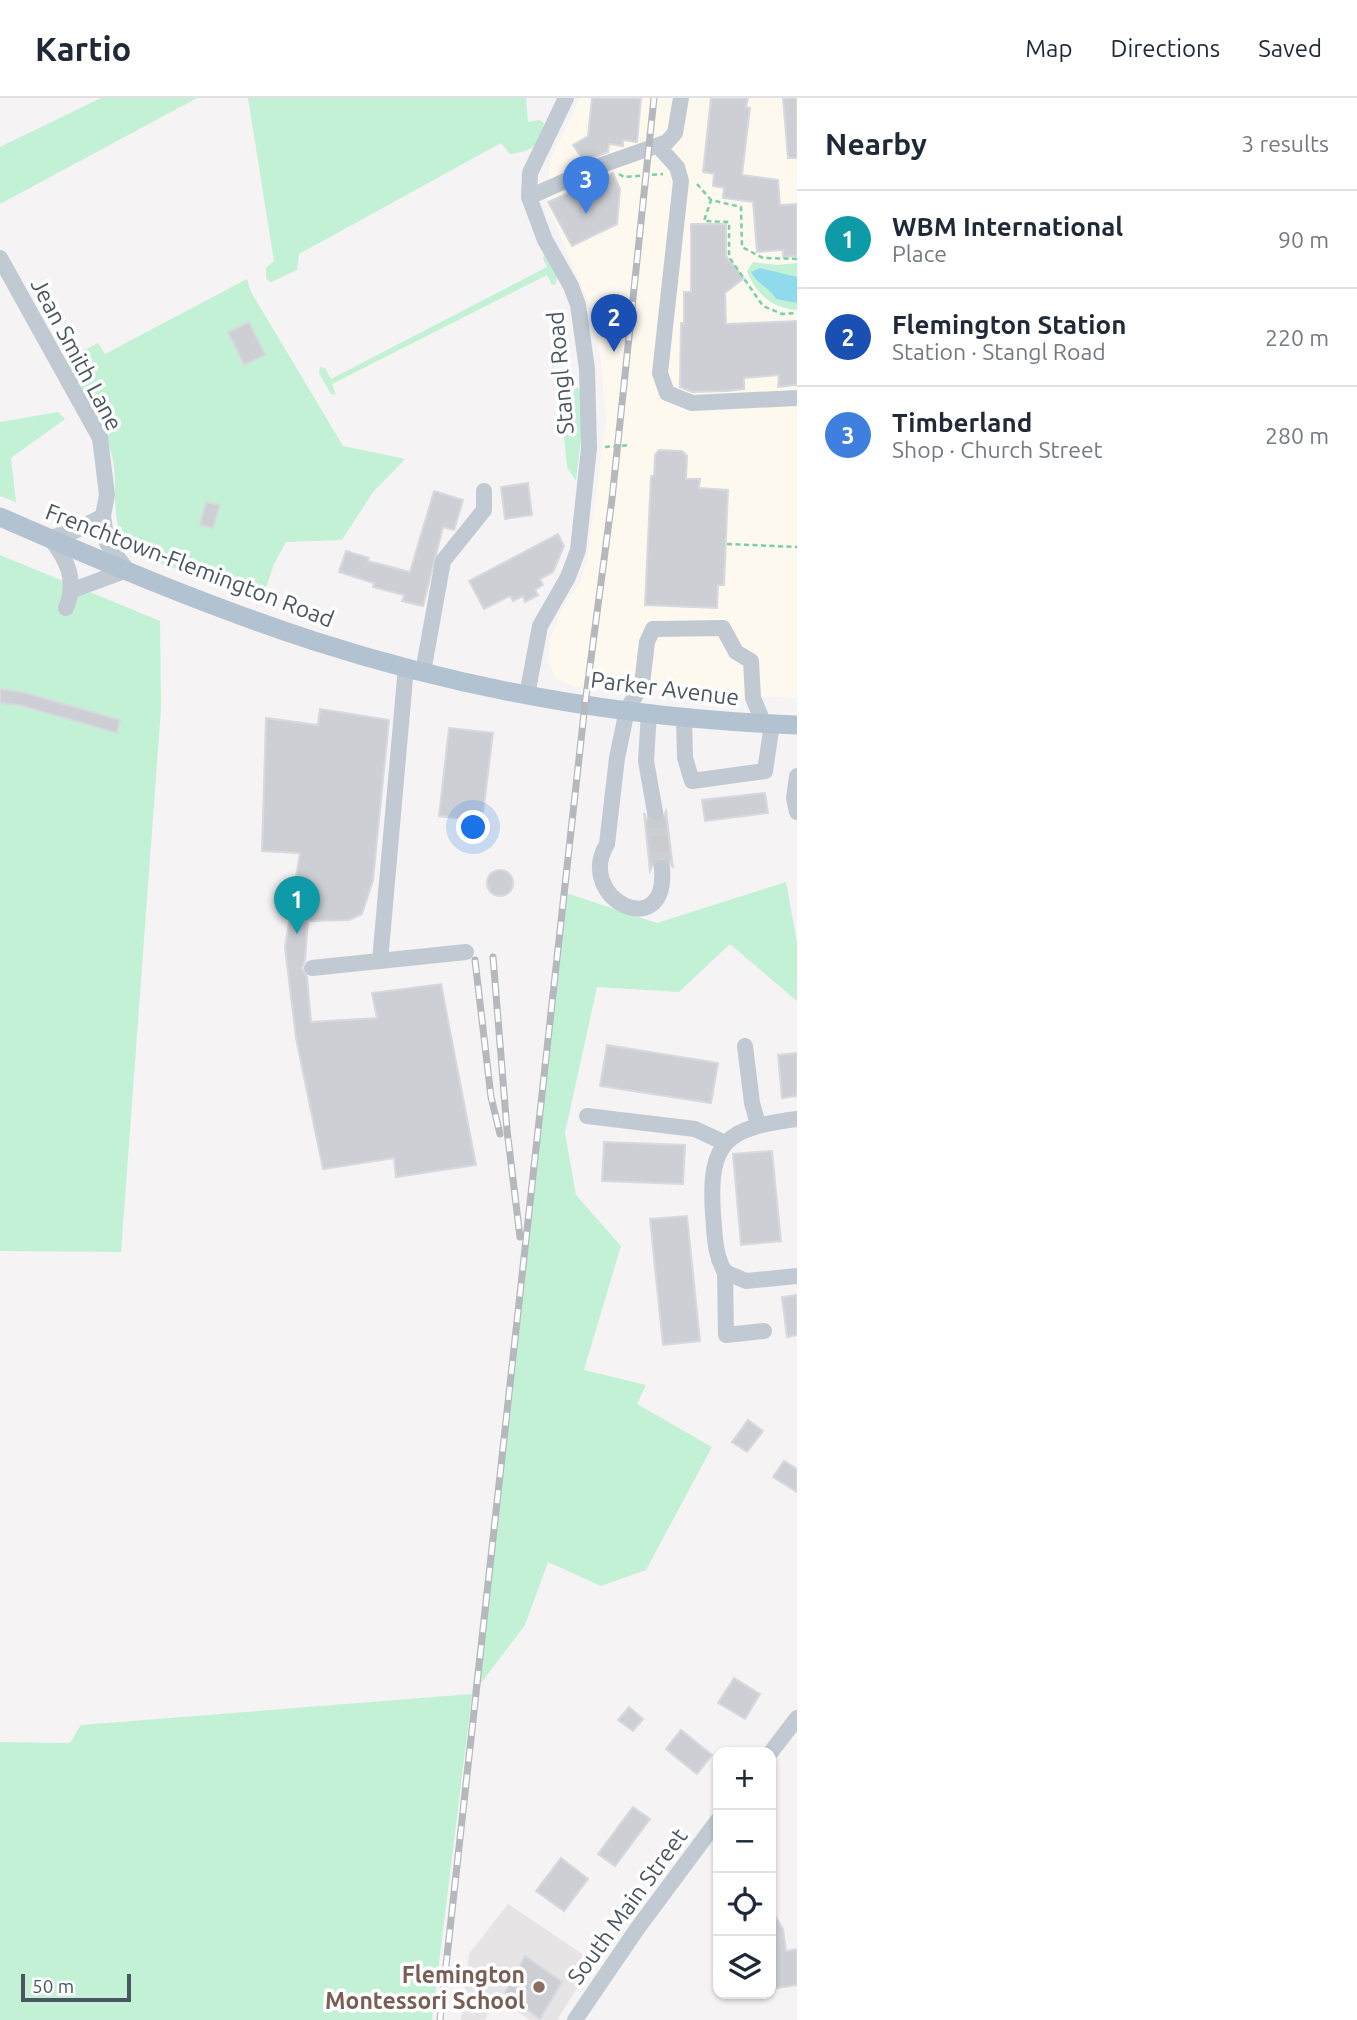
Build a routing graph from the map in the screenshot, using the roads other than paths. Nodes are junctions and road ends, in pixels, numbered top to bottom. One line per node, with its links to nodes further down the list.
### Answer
1 (566, 98): 4 (street)
2 (681, 98): 3 (street)
3 (658, 146): 4 (street); 6 (street)
4 (529, 197): 15 (street, Stangl Road)
5 (0, 258): 8 (street, Jean Smith Lane)
6 (797, 398)
7 (484, 491): 14 (street)
8 (103, 516): 10 (street); 11 (street, Jean Smith Lane)
9 (0, 517): 10 (main road, Frenchtown-Flemington Road)
10 (50, 538): 11 (main road, Frenchtown-Flemington Road); 12 (street)
11 (127, 570): 12 (street); 14 (main road, Frenchtown-Flemington Road)
12 (73, 590): 13 (street)
13 (66, 608)
14 (415, 669): 15 (main road, Frenchtown-Flemington Road); 26 (street)
15 (527, 695): 16 (main road, Parker Avenue)
16 (627, 710): 17 (main road, Parker Avenue); 19 (street); 24 (street)
17 (649, 712): 18 (main road, Parker Avenue); 22 (street)
18 (684, 717): 19 (main road, Parker Avenue); 19 (street)
19 (768, 724): 20 (main road, Parker Avenue)
20 (797, 725)
21 (797, 776): 23 (street)
22 (655, 812)
23 (797, 812)
24 (662, 869)
25 (466, 952): 26 (street)
26 (380, 961): 27 (street)
27 (312, 968)
28 (745, 1046): 31 (street)
29 (587, 1116): 32 (street)
30 (797, 1119): 31 (street)
31 (758, 1124): 32 (street)
32 (725, 1143): 33 (street)
33 (725, 1272): 34 (street); 35 (street)
34 (797, 1276)
35 (764, 1331)
36 (797, 1718): 37 (street)
37 (775, 1747)
38 (713, 1827): 39 (street, South Main Street)
39 (575, 2020)

